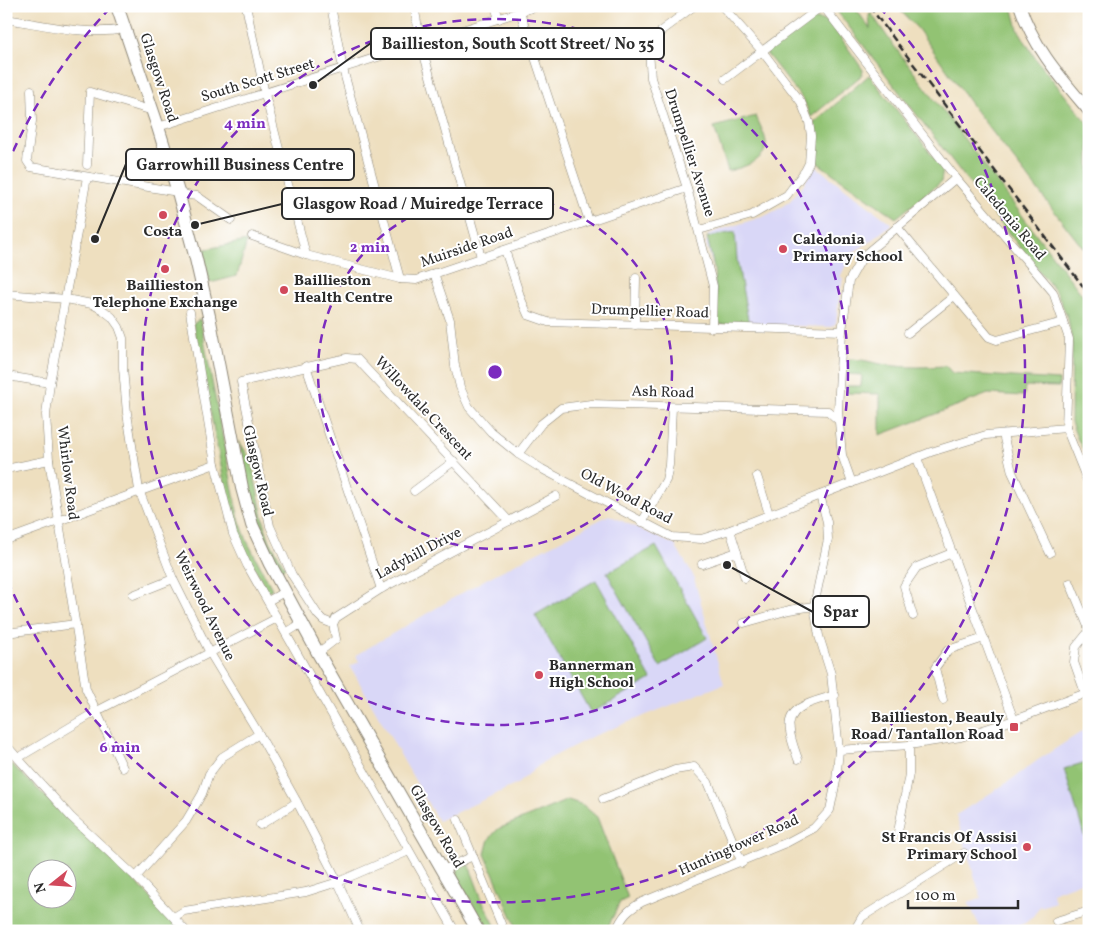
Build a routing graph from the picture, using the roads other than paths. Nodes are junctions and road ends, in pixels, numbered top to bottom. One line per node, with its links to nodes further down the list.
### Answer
1 (117, 6): 14 (main road, Glasgow Road)
2 (246, 6): 20 (street)
3 (331, 6): 17 (street)
4 (414, 6): 15 (street)
5 (495, 6): 13 (street)
6 (538, 6): 11 (street, South Scott Street)
7 (694, 6): 27 (street, Drumpellier Avenue)
8 (722, 6): 16 (street)
9 (822, 6): 16 (street); 26 (street, Caledonia Road)
10 (1020, 6): 22 (street)
11 (520, 12): 13 (street, South Scott Street); 30 (street)
12 (6, 19): 14 (street)
13 (499, 19): 15 (street, South Scott Street)
14 (125, 29): 21 (main road, Glasgow Road)
15 (421, 44): 17 (street, South Scott Street); 36 (street)
16 (762, 51): 18 (street); 32 (street)
17 (343, 69): 20 (street, South Scott Street); 39 (street)
18 (725, 79)
19 (31, 90): 25 (street)
20 (265, 94): 23 (street, South Scott Street); 35 (street)
21 (153, 111): 23 (main road, Glasgow Road); 24 (street)
22 (1089, 111)
23 (158, 127): 28 (main road, Glasgow Road)
24 (87, 165)
25 (87, 177): 28 (street); 42 (street, Whirlow Road)
26 (956, 178): 31 (street); 44 (street, Caledonia Road)
27 (687, 188): 30 (street, Muirside Road); 32 (street, Drumpellier Avenue)
28 (178, 192): 29 (street); 85 (main road, Glasgow Road)
29 (231, 220)
30 (589, 221): 34 (street, Muirside Road)
31 (897, 227): 41 (street); 47 (street)
32 (699, 230): 46 (street, Drumpellier Avenue)
33 (252, 236): 35 (street, Muirside Road)
34 (505, 250): 36 (street, Muirside Road); 45 (street, Drumpellier Road)
35 (306, 255): 39 (street, Muirside Road)
36 (481, 257): 37 (street, Muirside Road)
37 (434, 273): 39 (street, Muirside Road); 58 (street, Old Wood Road)
38 (636, 278): 45 (street)
39 (400, 279)
40 (6, 294): 42 (street, Weirwood Avenue)
41 (954, 296): 44 (street); 48 (street)
42 (66, 299): 51 (street, Whirlow Road); 67 (street, Weirwood Avenue)
43 (190, 312): 62 (street)
44 (1063, 322): 56 (street, Caledonia Road)
45 (636, 325): 46 (street, Drumpellier Road)
46 (712, 328): 47 (street, Drumpellier Road)
47 (842, 330): 52 (street)
48 (908, 333)
49 (306, 366): 61 (street, Willowdale Crescent); 84 (street); 93 (street, Willowdale Crescent)
50 (7, 376): 51 (street)
51 (50, 383): 60 (street, Whirlow Road)
52 (839, 402): 54 (street); 55 (street)
53 (672, 408): 54 (street, Ash Road); 58 (street, Ash Road); 74 (street)
54 (828, 411): 55 (street)
55 (839, 421): 65 (street)
56 (1066, 428): 57 (street, Old Wood Road); 66 (street, Caledonia Road)
57 (1002, 434): 59 (street, Old Wood Road); 79 (street)
58 (518, 454): 74 (street, Old Wood Road)
59 (917, 458): 65 (street, Old Wood Road); 78 (street)
60 (49, 460): 63 (street); 72 (street, Whirlow Road)
61 (454, 461): 68 (street); 73 (street, Willowdale Crescent)
62 (215, 464): 67 (street); 87 (street)
63 (6, 469)
64 (757, 476): 71 (street)
65 (852, 483): 69 (street, Old Wood Road)
66 (1089, 485)
67 (139, 490): 72 (street); 82 (street, Weirwood Avenue)
68 (414, 490)
69 (820, 495): 71 (street, Old Wood Road); 88 (street, Huntingtower Road)
70 (556, 496): 73 (street, Ladyhill Drive)
71 (769, 514): 75 (street, Old Wood Road)
72 (58, 520): 76 (street); 92 (street, Whirlow Road)
73 (510, 521): 84 (street, Ladyhill Drive)
74 (642, 522): 75 (street, Old Wood Road)
75 (730, 530): 77 (street)
76 (6, 540)
77 (737, 552): 80 (street); 81 (street)
78 (952, 552): 89 (street); 98 (street)
79 (1050, 553)
80 (702, 564)
81 (745, 578)
82 (173, 579): 86 (street); 99 (street, Weirwood Avenue)
83 (1070, 583): 95 (street)
84 (381, 589): 93 (street, Ladyhill Drive)
85 (284, 592): 87 (street); 91 (main road, Glasgow Road)
86 (133, 595)
87 (268, 601): 90 (street)
88 (814, 606): 94 (street); 102 (street, Huntingtower Road)
89 (913, 616)
90 (277, 618): 97 (street); 99 (street)
91 (302, 623): 97 (street); 100 (main road, Glasgow Road)
92 (76, 624): 96 (street); 104 (street, Whirlow Road)
93 (333, 624): 100 (street)
94 (750, 624)
95 (1089, 630): 101 (street)
96 (6, 633)
97 (286, 633): 118 (street)
98 (984, 638): 103 (street); 105 (street)
99 (210, 653): 104 (street); 106 (street, Weirwood Avenue)
100 (318, 653): 122 (main road, Glasgow Road)
101 (1087, 693): 105 (street)
102 (835, 695): 109 (street, Huntingtower Road); 111 (street)
103 (943, 700)
104 (96, 711): 110 (street); 112 (street, Whirlow Road)
105 (1014, 720): 107 (street)
106 (259, 734): 114 (street, Weirwood Avenue); 123 (street)
107 (909, 744): 109 (street); 117 (street)
108 (6, 745): 110 (street)
109 (839, 750): 121 (street, Huntingtower Road)
110 (18, 758): 123 (street)
111 (798, 758)
112 (123, 768)
113 (603, 799): 121 (street)
114 (297, 802): 116 (street); 124 (street, Weirwood Avenue)
115 (458, 820): 120 (street)
116 (260, 825)
117 (898, 832)
118 (409, 851): 124 (street); 130 (street)
119 (964, 854): 134 (street)
120 (473, 856): 122 (street); 132 (street)
121 (742, 862): 133 (street, Huntingtower Road)
122 (443, 870): 131 (main road, Glasgow Road)
123 (136, 877): 126 (street)
124 (338, 882): 126 (street); 129 (street, Weirwood Avenue)
125 (1089, 911): 127 (street)
126 (174, 917): 128 (street)
127 (1056, 921)
128 (186, 931)
129 (360, 931)
130 (455, 931)
131 (478, 931)
132 (504, 931)
133 (616, 931)
134 (854, 931)

